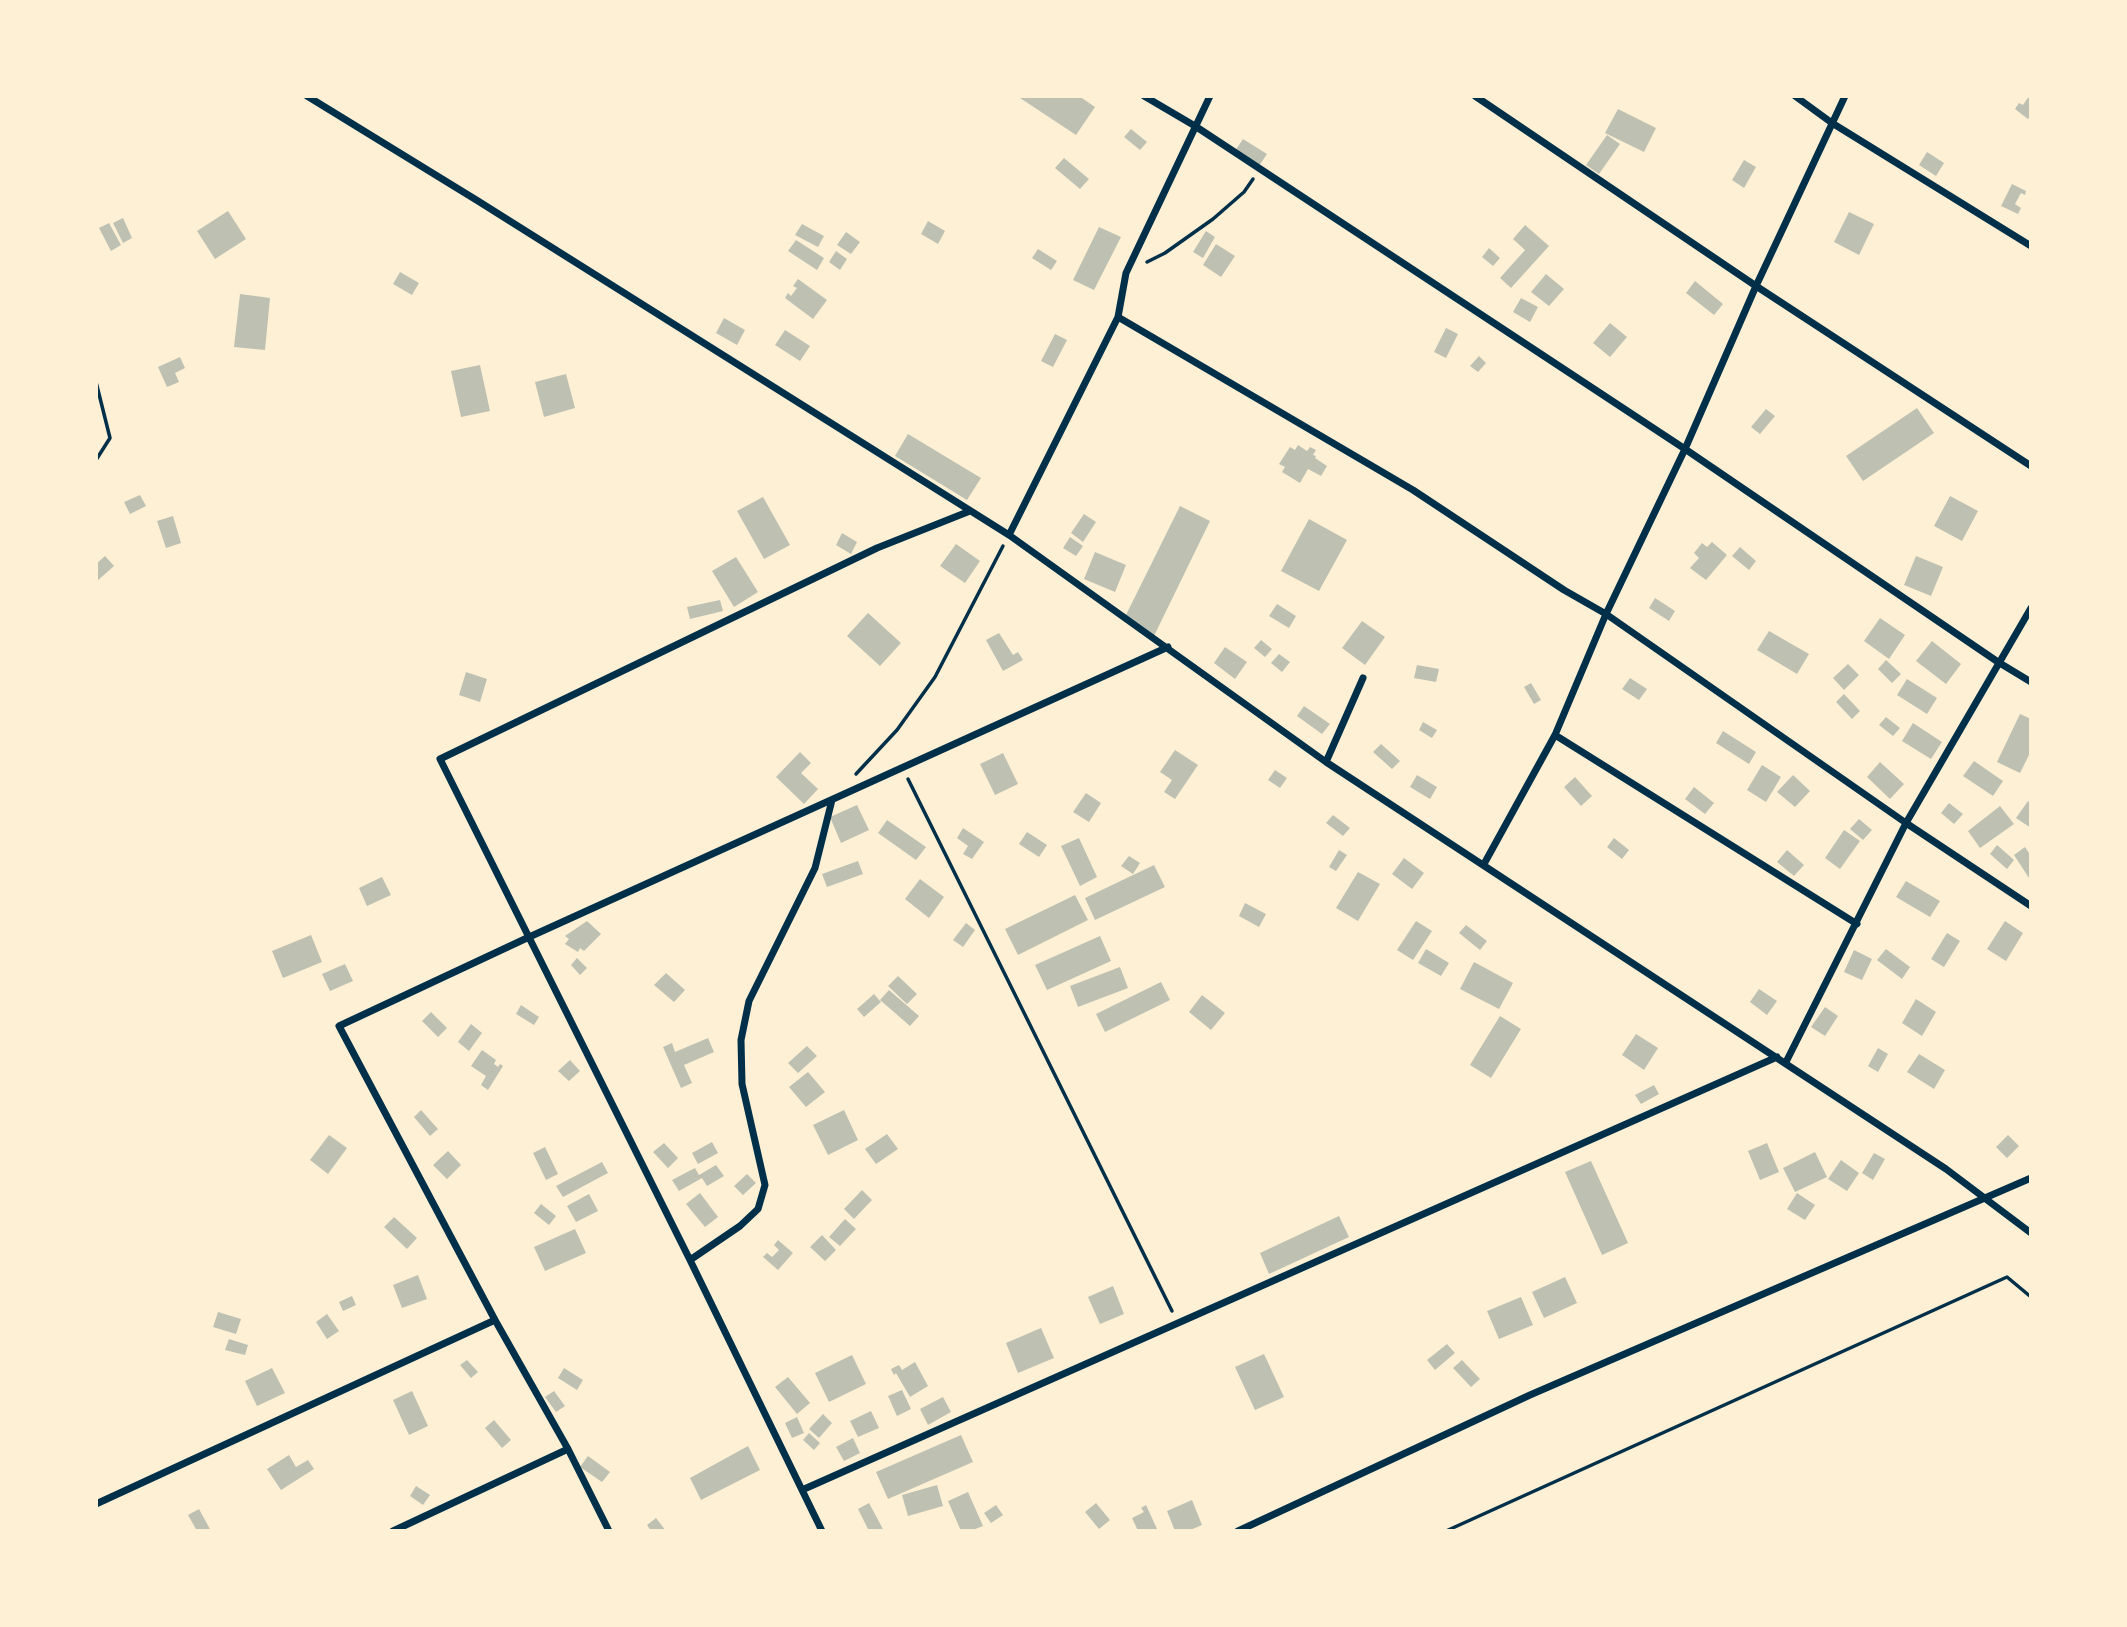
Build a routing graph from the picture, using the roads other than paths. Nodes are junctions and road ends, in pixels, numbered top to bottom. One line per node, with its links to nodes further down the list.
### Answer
1 (307, 96): 14 (street)
2 (1144, 96): 8 (street)
3 (1210, 96): 8 (street)
4 (1475, 96): 10 (street)
5 (1795, 96): 7 (street)
6 (1845, 96): 7 (street)
7 (1832, 123): 9 (street); 10 (street)
8 (1195, 126): 11 (street); 12 (street)
9 (2031, 246)
10 (1756, 286): 12 (street); 13 (street)
11 (1118, 317): 15 (street); 17 (street)
12 (1685, 449): 17 (street); 19 (street)
13 (2031, 466)
14 (970, 511): 15 (street); 29 (street)
15 (1009, 535): 18 (street)
16 (2031, 608): 19 (street)
17 (1606, 614): 22 (street); 25 (street)
18 (1167, 647): 23 (street); 24 (street)
19 (1998, 662): 21 (street); 25 (street)
20 (1363, 678): 23 (street)
21 (2031, 682)
22 (1555, 735): 26 (street); 28 (street)
23 (1326, 762): 26 (street)
24 (832, 800): 29 (street); 35 (street)
25 (1906, 823): 27 (street); 28 (street)
26 (1484, 864): 30 (street)
27 (2031, 906)
28 (1857, 924): 31 (street)
29 (527, 938): 35 (street); 36 (street)
30 (1777, 1057): 31 (street); 38 (street)
31 (1786, 1062): 33 (street)
32 (2031, 1178): 33 (street)
33 (1985, 1197): 34 (street); 43 (street)
34 (2031, 1233)
35 (690, 1260): 38 (street)
36 (495, 1320): 37 (street); 39 (street)
37 (568, 1449): 40 (street); 41 (street)
38 (802, 1490): 42 (street)
39 (96, 1504)
40 (393, 1531)
41 (609, 1531)
42 (822, 1531)
43 (1238, 1531)

